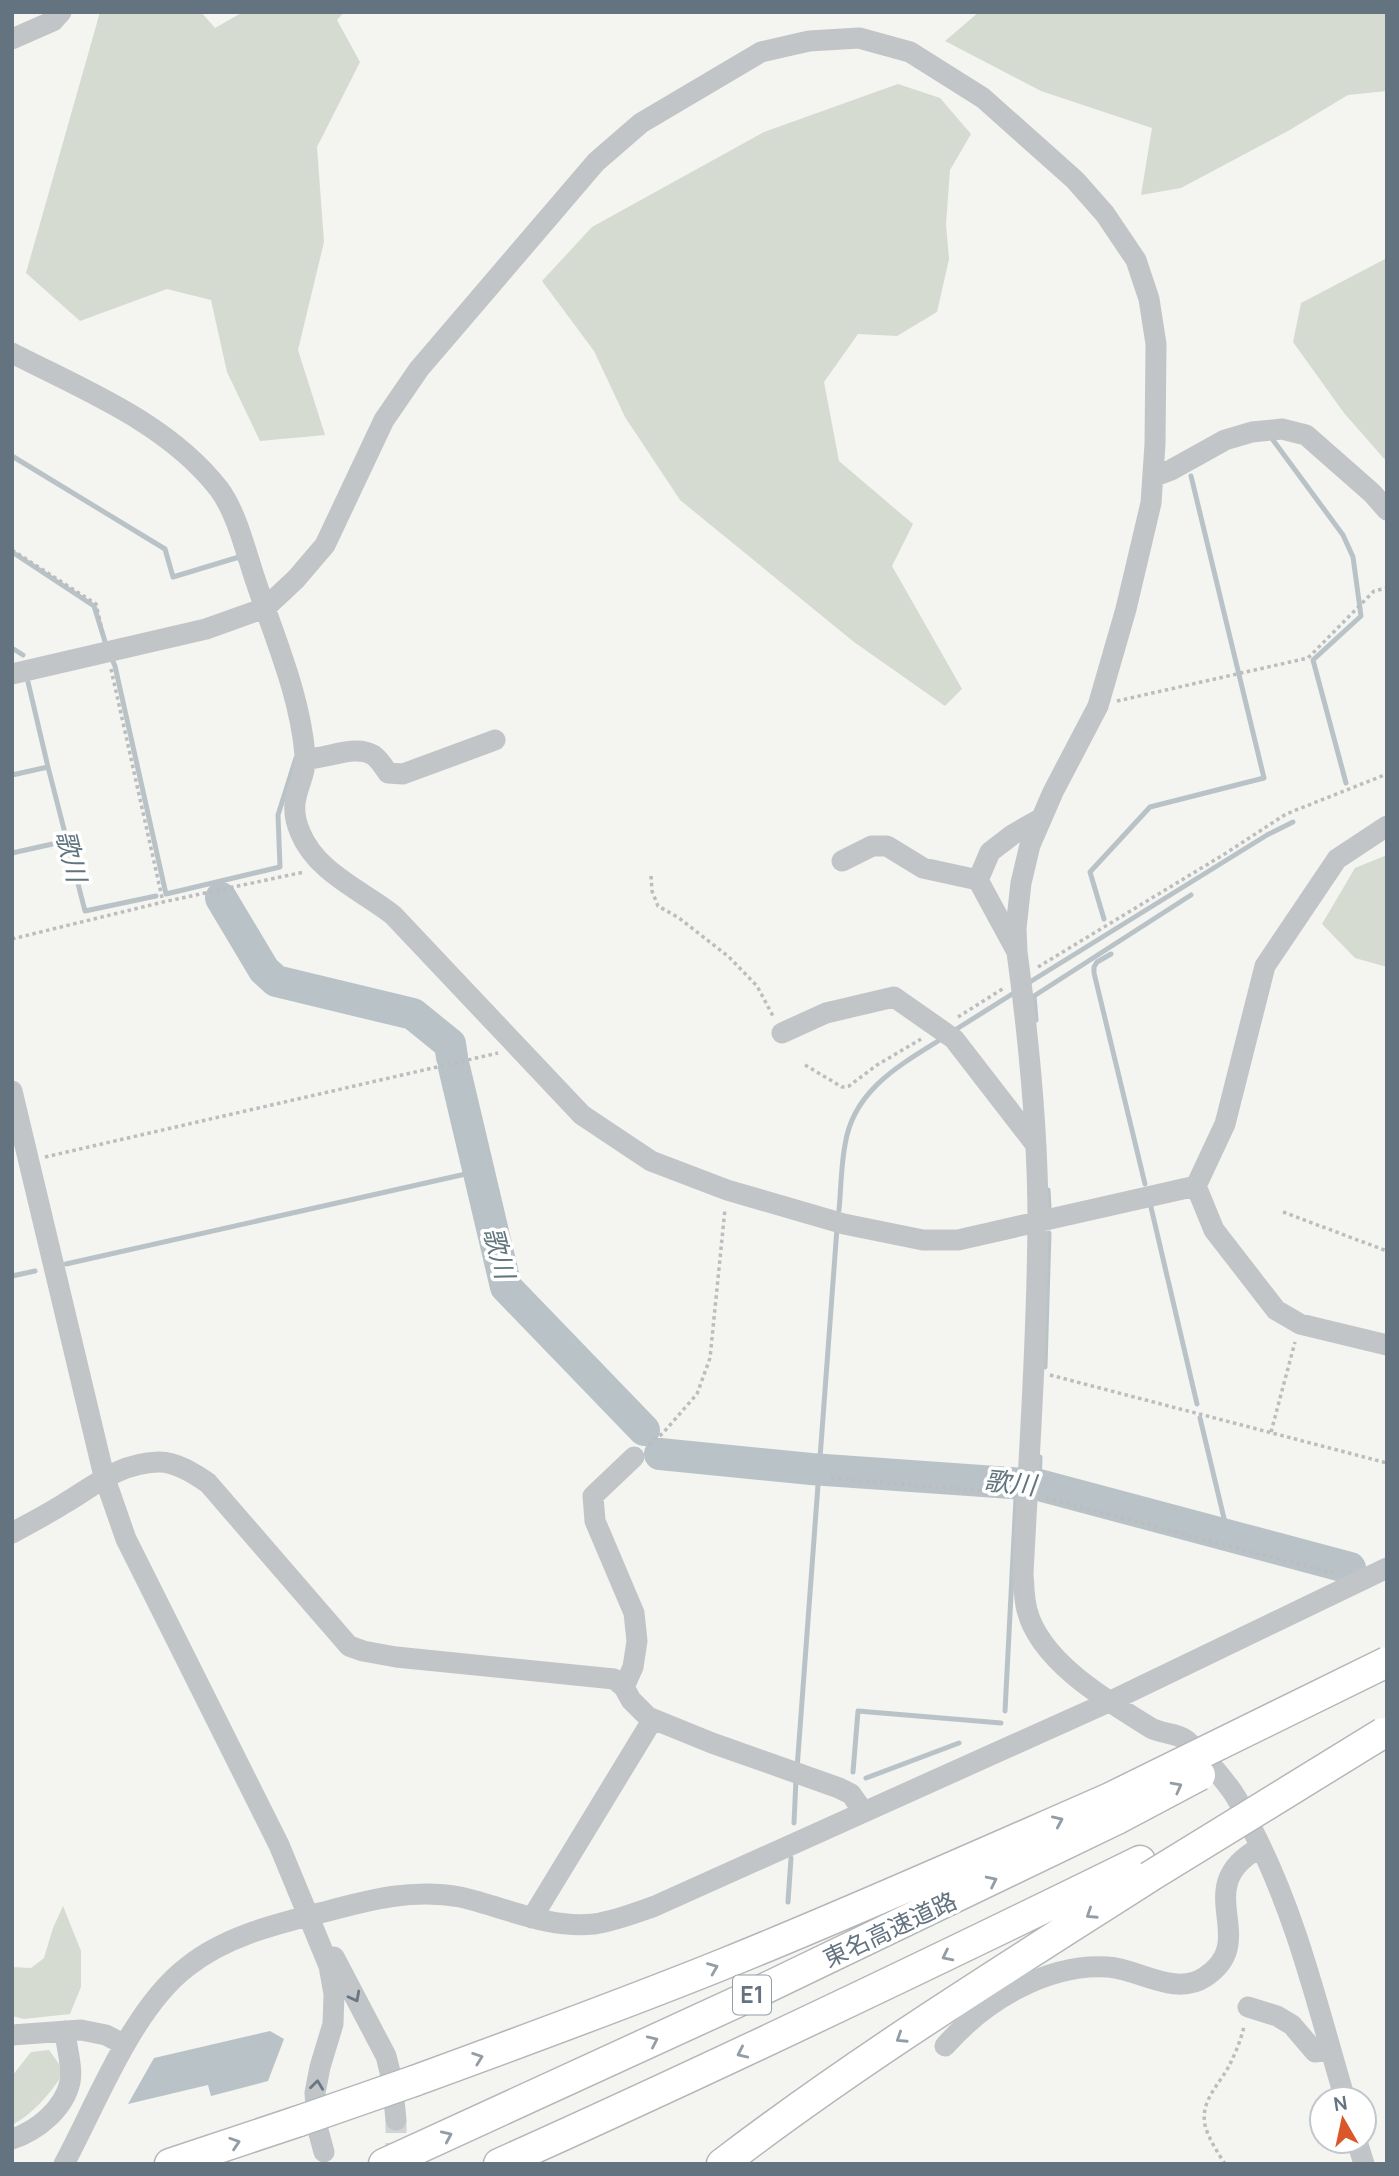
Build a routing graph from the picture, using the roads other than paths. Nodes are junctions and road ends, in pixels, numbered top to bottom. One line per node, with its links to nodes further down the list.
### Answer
1 (61, 12): 2 (street)
2 (12, 39)
3 (12, 353): 6 (street)
4 (1153, 477): 5 (street); 6 (street); 10 (street)
5 (1387, 510)
6 (265, 608): 7 (street); 9 (street)
7 (12, 674)
8 (495, 740): 9 (street)
9 (305, 759): 20 (street)
10 (1040, 819): 13 (street); 14 (street)
11 (1387, 826): 19 (street)
12 (842, 861): 13 (street)
13 (978, 880): 14 (street)
14 (1017, 952): 17 (street)
15 (782, 1033): 17 (street)
16 (12, 1091): 18 (street)
17 (1035, 1145): 20 (street)
18 (20, 1167): 23 (street)
19 (1196, 1186): 20 (street); 21 (street)
20 (1038, 1222): 29 (street)
21 (1387, 1345)
22 (634, 1457): 28 (street)
23 (104, 1476): 24 (street); 28 (street); 36 (street)
24 (12, 1533)
25 (1387, 1569): 29 (street)
26 (1387, 1662): 32 (highway, bridge)
27 (1387, 1677): 32 (highway, 東名高速道路 / E1, one-way to 27, bridge)
28 (624, 1687): 30 (street)
29 (1111, 1701): 33 (street); 34 (street)
30 (653, 1719): 33 (street); 37 (street)
31 (1385, 1731): 35 (highway, bridge)
32 (1113, 1808): 49 (highway, one-way to 32, bridge); 50 (highway, 東名高速道路 / E1, one-way to 32)
33 (863, 1811): 37 (street)
34 (1261, 1847): 42 (street); 43 (street)
35 (1145, 1869): 51 (highway, 東名高速道路 / E1, one-way to 51); 52 (highway, one-way to 52)
36 (310, 1916): 37 (street); 41 (street); 45 (street, one-way to 45); 47 (street, one-way to 36)
37 (532, 1918)
38 (1248, 2007): 43 (street)
39 (65, 2031): 40 (street); 41 (street); 46 (street)
40 (12, 2035)
41 (125, 2045): 48 (street)
42 (945, 2046)
43 (1330, 2050): 44 (street)
44 (1341, 2085)
45 (396, 2120)
46 (12, 2139)
47 (324, 2152)
48 (64, 2164)
49 (170, 2164)
50 (384, 2164)
51 (499, 2164)
52 (722, 2164)

